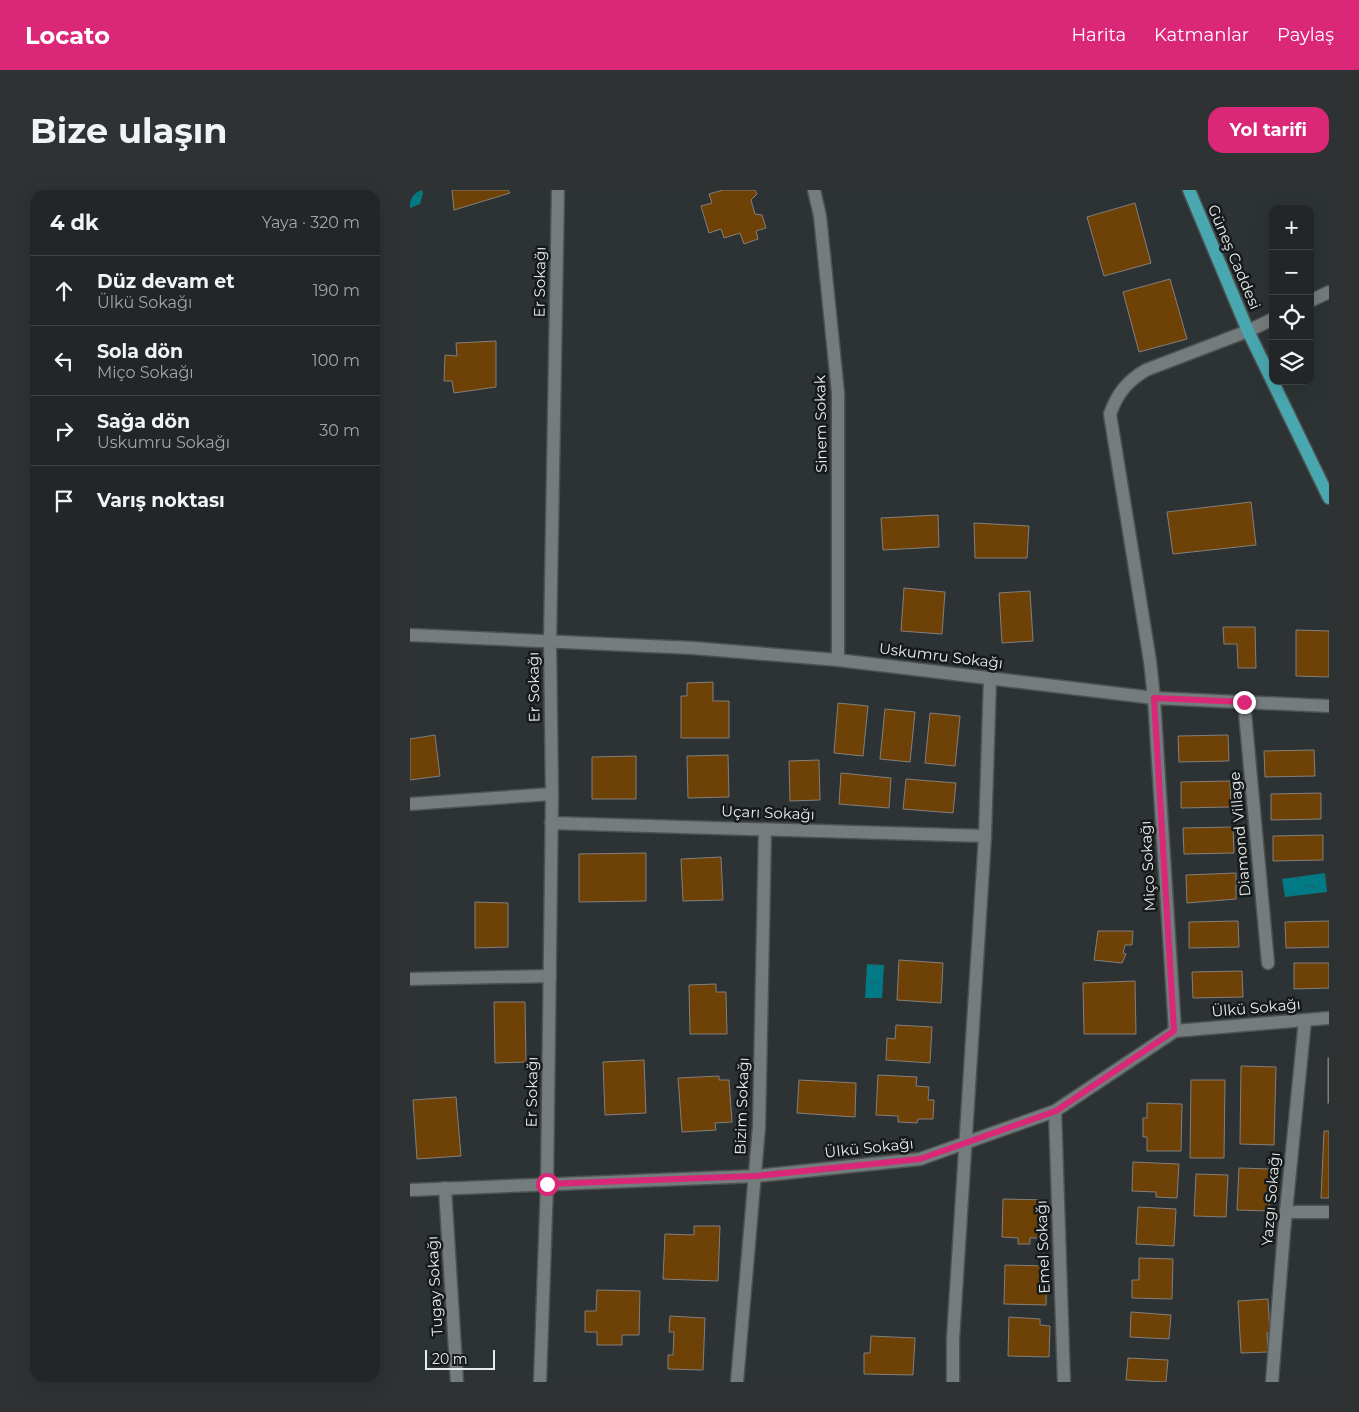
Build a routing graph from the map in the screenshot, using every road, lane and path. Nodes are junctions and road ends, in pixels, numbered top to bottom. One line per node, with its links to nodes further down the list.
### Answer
1 (558, 190): 11 (street, Er Sokağı)
2 (814, 190): 12 (street, Sinem Sokak)
3 (1189, 190): 7 (main road, Güneş Caddesi)
4 (1329, 292): 5 (street)
5 (1314, 299)
6 (1269, 321): 7 (street, Miço Sokağı)
7 (1248, 331): 8 (main road, Güneş Caddesi); 14 (street, Miço Sokağı)
8 (1324, 477): 9 (main road, Güneş Caddesi)
9 (1329, 498)
10 (410, 635): 11 (street, Uskumru Sokağı)
11 (550, 642): 12 (street, Uskumru Sokağı); 17 (street, Er Sokağı)
12 (838, 660): 13 (street, Uskumru Sokağı)
13 (990, 678): 14 (street, Uskumru Sokağı); 21 (street)
14 (1154, 698): 15 (street, Uskumru Sokağı); 27 (street, Miço Sokağı)
15 (1244, 702): 16 (street, Uskumru Sokağı); 22 (street, Diamond Village)
16 (1329, 706)
17 (552, 794): 18 (street); 19 (street, Er Sokağı)
18 (410, 804)
19 (551, 823): 20 (street, Uçarı Sokağı); 23 (street, Er Sokağı)
20 (765, 830): 21 (street, Uçarı Sokağı); 30 (street, Bizim Sokağı)
21 (985, 836): 29 (street)
22 (1268, 963)
23 (550, 976): 24 (street); 31 (street, Er Sokağı)
24 (410, 979)
25 (1329, 1018): 26 (street, Ülkü Sokağı)
26 (1305, 1020): 27 (street, Ülkü Sokağı); 34 (street, Yazgı Sokağı)
27 (1174, 1031): 28 (street, Ülkü Sokağı)
28 (1056, 1111): 29 (street, Ülkü Sokağı); 40 (street, Emel Sokağı)
29 (965, 1143): 30 (street, Ülkü Sokağı); 39 (street)
30 (756, 1176): 31 (street, Ülkü Sokağı); 38 (street, Bizim Sokağı)
31 (547, 1184): 32 (street, Ülkü Sokağı); 37 (street, Er Sokağı)
32 (445, 1188): 33 (street, Ülkü Sokağı); 36 (street, Tugay Sokağı)
33 (410, 1190)
34 (1286, 1212): 35 (street); 41 (street, Yazgı Sokağı)
35 (1329, 1212)
36 (457, 1382)
37 (540, 1382)
38 (737, 1382)
39 (953, 1382)
40 (1064, 1382)
41 (1272, 1382)

